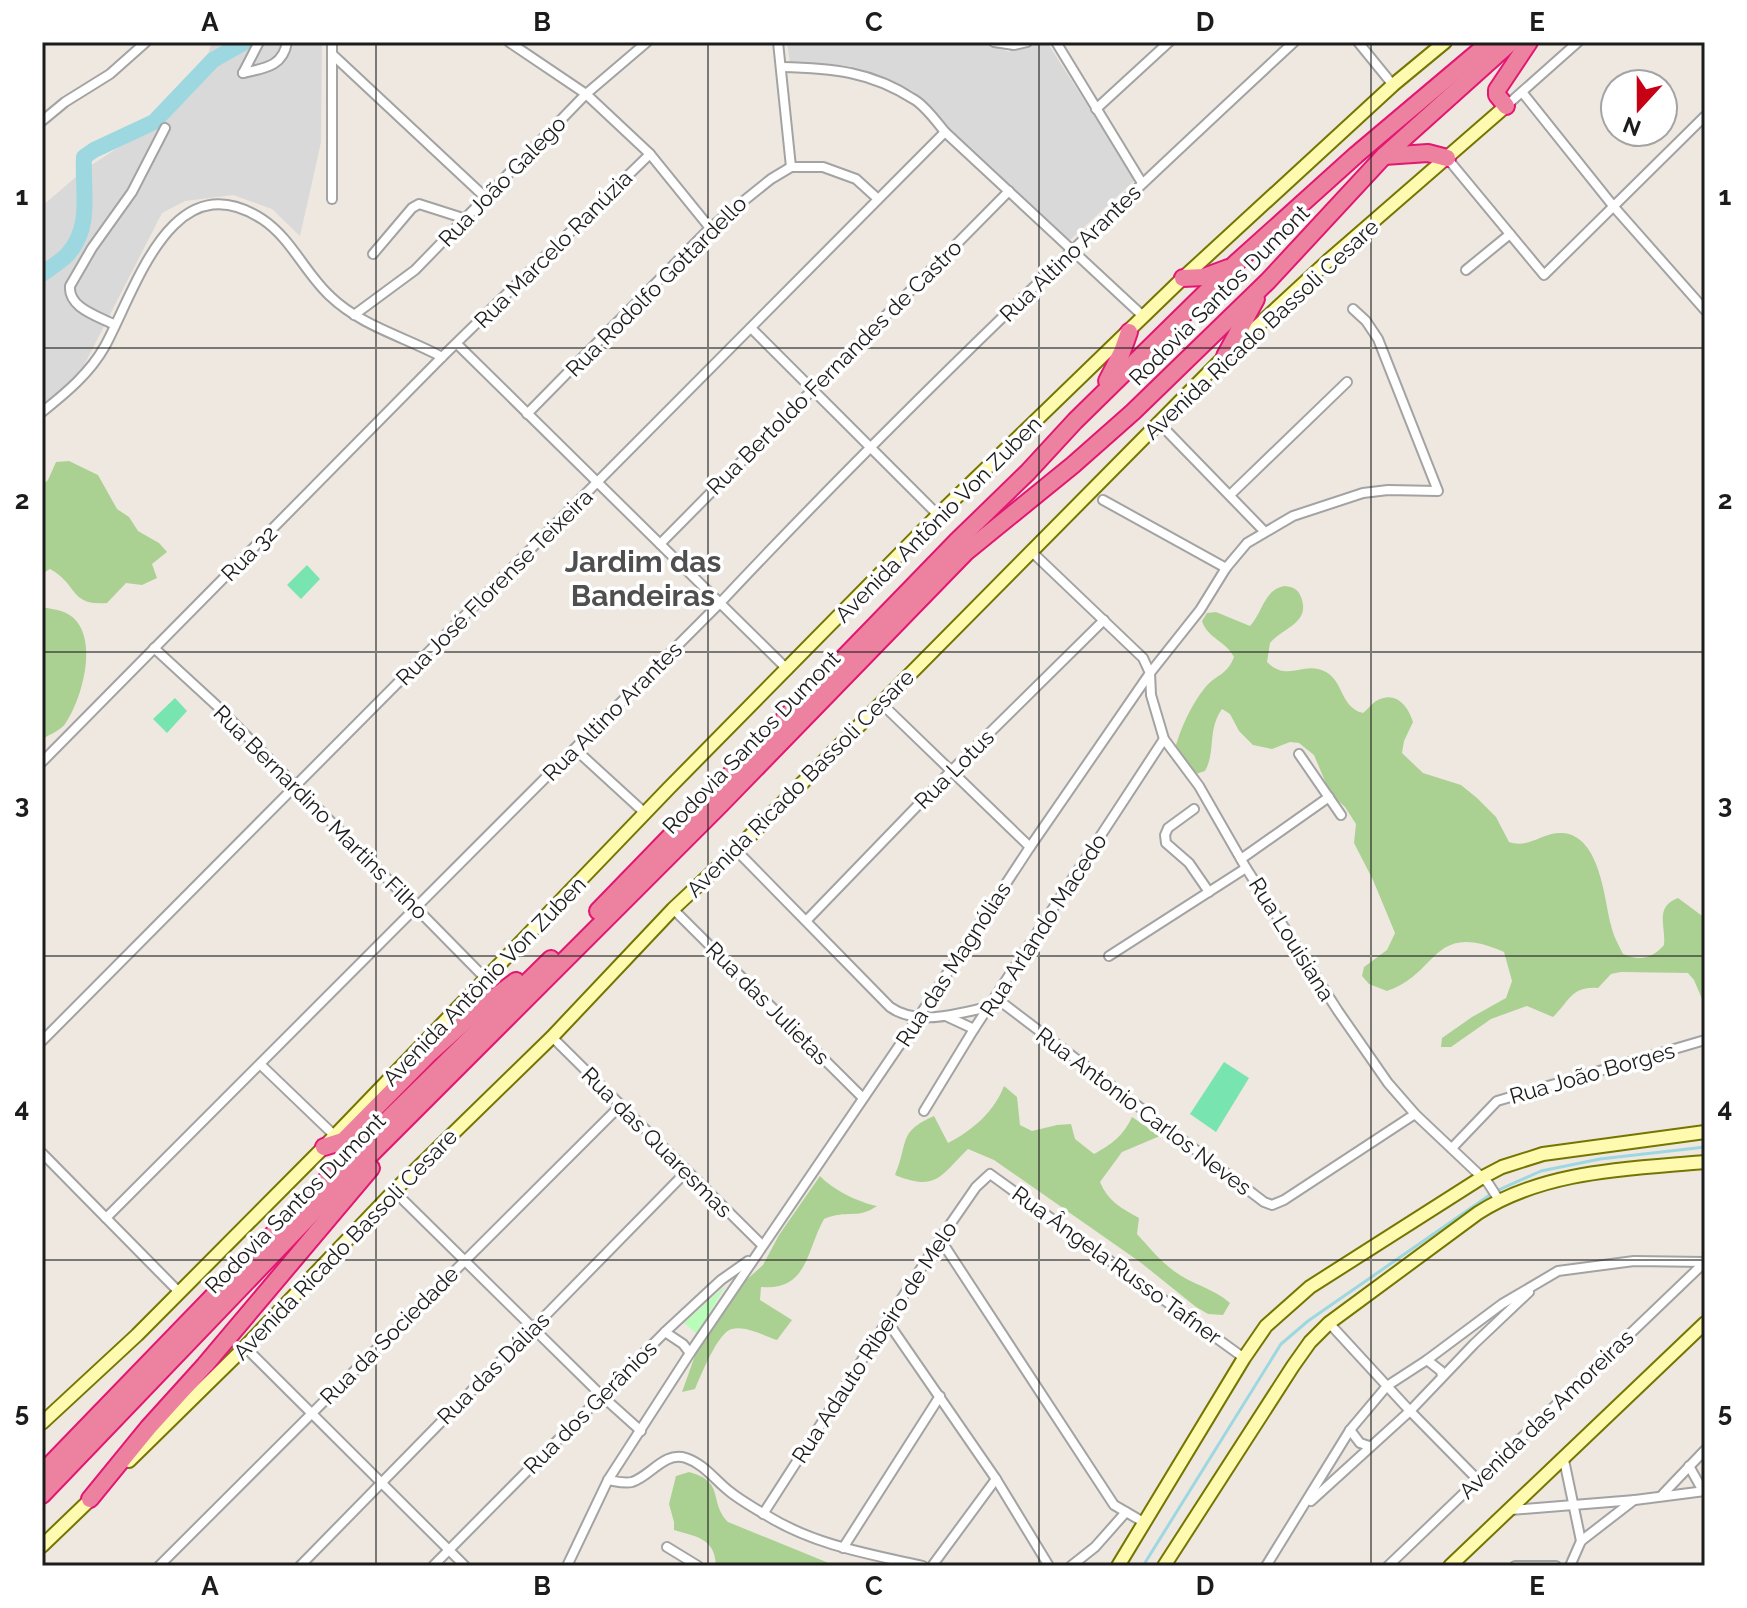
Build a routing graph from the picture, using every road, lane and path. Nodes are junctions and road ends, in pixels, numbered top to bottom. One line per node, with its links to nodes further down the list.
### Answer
1 (146, 42): 27 (street)
2 (259, 42): 3 (street)
3 (287, 42)
4 (332, 42): 19 (street)
5 (647, 42): 23 (street, Rua João Galego)
6 (778, 42): 20 (street)
7 (994, 42): 8 (street)
8 (1027, 42)
9 (1056, 42): 25 (street)
10 (1169, 42): 25 (street)
11 (1294, 42): 34 (street, Rua Altino Arantes)
12 (1358, 42): 21 (street)
13 (1445, 42): 21 (street, Avenida Antônio Von Zuben)
14 (1490, 42): 45 (highway, Rodovia Santos Dumont)
15 (1511, 42): 31 (highway, Rodovia Santos Dumont)
16 (1529, 42): 24 (highway)
17 (1578, 42): 22 (street, Avenida Ricado Bassoli Cesare)
18 (514, 43): 23 (street)
19 (333, 55): 36 (street); 37 (street)
20 (781, 67): 29 (street); 33 (street)
21 (1393, 85): 47 (street, Avenida Antônio Von Zuben)
22 (1522, 92): 24 (street, Avenida Ricado Bassoli Cesare); 39 (street)
23 (586, 94): 30 (street); 36 (street, Rua João Galego)
24 (1506, 106): 32 (street, Avenida Ricado Bassoli Cesare)
25 (1096, 109): 34 (street)
26 (1705, 116): 39 (street)
27 (42, 121)
28 (165, 128): 53 (street)
29 (945, 132): 35 (street); 38 (street, Rua José Florense Teixeira)
30 (650, 154): 41 (street); 56 (street, Rua Marcelo Ranúzia)
31 (1384, 156): 32 (highway); 48 (highway, Rodovia Santos Dumont)
32 (1447, 158): 42 (street); 57 (street, Avenida Ricado Bassoli Cesare)
33 (791, 167): 38 (street); 41 (street, Rua Rodolfo Gottardello)
34 (1142, 183): 43 (street, Rua Altino Arantes)
35 (1009, 191): 43 (street); 60 (street, Rua Bertoldo Fernandes de Castro)
36 (486, 198): 40 (street, Rua João Galego)
37 (332, 199)
38 (878, 199): 54 (street, Rua José Florense Teixeira)
39 (1614, 207): 42 (street); 50 (street)
40 (466, 219): 44 (street); 51 (street, Rua João Galego)
41 (710, 228): 63 (street, Rua Rodolfo Gottardello)
42 (1510, 234): 46 (street)
43 (1071, 250): 52 (street); 65 (street, Rua Altino Arantes)
44 (373, 254)
45 (1236, 263): 47 (highway); 61 (highway, Rodovia Santos Dumont)
46 (1466, 270)
47 (1183, 278): 52 (street, Avenida Antônio Von Zuben)
48 (1268, 281): 57 (highway); 114 (highway, Rodovia Santos Dumont)
49 (1353, 309): 70 (street, Rua das Magnólias)
50 (1705, 310)
51 (354, 315): 53 (street); 58 (street)
52 (1144, 317): 55 (street, Avenida Antônio Von Zuben)
53 (115, 325): 62 (street)
54 (751, 328): 60 (street); 66 (street, Rua José Florense Teixeira)
55 (1129, 332): 61 (highway); 69 (street, Avenida Antônio Von Zuben)
56 (457, 344): 58 (street, Rua 32); 63 (street)
57 (1225, 356): 64 (street, Avenida Ricado Bassoli Cesare)
58 (442, 357): 76 (street, Rua 32)
59 (1347, 382): 67 (street)
60 (811, 389): 65 (street); 71 (street, Rua Bertoldo Fernandes de Castro)
61 (1087, 409): 97 (highway, Rodovia Santos Dumont)
62 (42, 412)
63 (527, 414): 66 (street)
64 (1159, 423): 67 (street); 72 (street, Avenida Ricado Bassoli Cesare)
65 (871, 447): 69 (street); 74 (street, Rua Altino Arantes)
66 (597, 482): 71 (street); 85 (street, Rua José Florense Teixeira)
67 (1230, 495): 70 (street)
68 (1103, 500): 73 (street)
69 (938, 515): 77 (street, Avenida Antônio Von Zuben)
70 (1264, 531): 73 (street, Rua das Magnólias)
71 (660, 544): 74 (street)
72 (1032, 552): 75 (street); 79 (street, Avenida Ricado Bassoli Cesare)
73 (1226, 568): 78 (street, Rua das Magnólias)
74 (720, 603): 77 (street); 81 (street, Rua Altino Arantes)
75 (1104, 620): 78 (street); 84 (street, Rua Lotus)
76 (154, 648): 83 (street, Rua 32); 85 (street, Rua Bernardino Martins Filho)
77 (788, 670): 88 (street, Avenida Antônio Von Zuben)
78 (1150, 673): 80 (street, Rua Louisiana); 90 (street, Rua das Magnólias)
79 (882, 704): 84 (street); 91 (street, Avenida Ricado Bassoli Cesare)
80 (1164, 739): 92 (street, Rua Louisiana); 100 (street, Rua Arlando Macedo)
81 (575, 749): 88 (street); 94 (street, Rua Altino Arantes)
82 (1299, 754): 86 (street)
83 (42, 762)
84 (951, 771): 90 (street); 96 (street, Rua Lotus)
85 (297, 786): 94 (street, Rua Bernardino Martins Filho); 107 (street, Rua José Florense Teixeira)
86 (1329, 797): 89 (street); 92 (street)
87 (1194, 809): 93 (street)
88 (646, 814): 99 (street, Avenida Antônio Von Zuben)
89 (1341, 815)
90 (1030, 847): 103 (street, Rua das Magnólias)
91 (736, 850): 95 (street, Avenida Ricado Bassoli Cesare); 96 (street)
92 (1244, 863): 93 (street); 112 (street, Rua Louisiana)
93 (1209, 892): 98 (street)
94 (416, 908): 99 (street, Rua Bernardino Martins Filho); 108 (street, Rua Altino Arantes)
95 (673, 909): 105 (street, Avenida Ricado Bassoli Cesare); 109 (street, Rua das Julietas)
96 (807, 920): 103 (street)
97 (568, 941): 115 (highway); 154 (highway, Rodovia Santos Dumont)
98 (1109, 956)
99 (485, 978): 115 (street, Avenida Antônio Von Zuben)
100 (996, 998): 101 (street, Rua Arlando Macedo); 112 (street, Rua Antonio Carlos Neves)
101 (989, 1007): 102 (street); 104 (street, Rua Arlando Macedo)
102 (945, 1016): 103 (street); 104 (street)
103 (918, 1018): 109 (street, Rua das Magnólias)
104 (974, 1029): 111 (street, Rua Arlando Macedo)
105 (552, 1037): 110 (street, Rua das Quaresmas); 122 (street, Avenida Ricado Bassoli Cesare)
106 (1705, 1040): 116 (street, Rua João Borges)
107 (42, 1041)
108 (261, 1065): 115 (street); 124 (street, Rua Altino Arantes)
109 (863, 1098): 126 (street, Rua das Magnólias)
110 (620, 1106): 119 (street, Rua das Quaresmas); 128 (street, Rua da Sociedade)
111 (924, 1111)
112 (1415, 1114): 116 (street, Rua Louisiana)
113 (1705, 1132): 121 (street)
114 (395, 1133): 161 (highway, Rodovia Santos Dumont); 162 (highway)
115 (330, 1141): 131 (street, Avenida Antônio Von Zuben)
116 (1452, 1148): 121 (street, Rua Louisiana)
117 (42, 1153): 124 (street)
118 (1705, 1162): 123 (street)
119 (687, 1171): 126 (street, Rua das Quaresmas); 135 (street, Rua das Dálias)
120 (990, 1174): 125 (street, Rua Adauto Ribeiro de Melo); 139 (street, Rua Ângela Russo Tafner)
121 (1484, 1180): 123 (street, Rua Louisiana); 139 (street)
122 (394, 1191): 128 (street); 137 (street, Avenida Ricado Bassoli Cesare)
123 (1498, 1198): 133 (street)
124 (106, 1218): 131 (street)
125 (940, 1239): 132 (street, Rua Adauto Ribeiro de Melo); 167 (street)
126 (762, 1245): 127 (street, Rua das Magnólias)
127 (754, 1256): 136 (street, Rua dos Gerânios); 138 (street, Rua das Magnólias)
128 (463, 1260): 135 (street); 146 (street, Rua da Sociedade)
129 (1705, 1262): 130 (street); 156 (street, Avenida das Amoreiras)
130 (1545, 1278): 140 (street); 141 (street)
131 (179, 1292): 147 (street, Avenida Antônio Von Zuben)
132 (887, 1321): 144 (street); 168 (street, Rua Adauto Ribeiro de Melo)
133 (1329, 1323): 142 (street); 186 (street)
134 (1705, 1323): 152 (street, Avenida das Amoreiras)
135 (533, 1328): 143 (street); 158 (street, Rua das Dálias)
136 (665, 1332): 138 (street); 143 (street, Rua dos Gerânios)
137 (245, 1347): 146 (street); 162 (street, Avenida Ricado Bassoli Cesare)
138 (690, 1353): 149 (street, Rua das Magnólias)
139 (1244, 1358): 169 (street)
140 (1427, 1360): 141 (street); 142 (street)
141 (1442, 1376): 145 (street)
142 (1387, 1386): 145 (street); 148 (street)
143 (602, 1396): 149 (street); 174 (street, Rua dos Gerânios)
144 (940, 1396): 155 (street); 173 (street)
145 (1410, 1411): 150 (street); 156 (street)
146 (311, 1414): 158 (street); 175 (street, Rua da Sociedade)
147 (42, 1423)
148 (1350, 1430): 150 (street); 165 (street)
149 (641, 1431): 157 (street, Rua das Magnólias)
150 (1369, 1446): 165 (street)
151 (1705, 1450): 153 (street)
152 (1564, 1460): 164 (street); 166 (street, Avenida das Amoreiras)
153 (1689, 1466): 159 (street); 160 (street)
154 (42, 1473)
155 (996, 1479): 182 (street); 183 (street)
156 (1477, 1479): 188 (street, Avenida das Amoreiras)
157 (608, 1480): 168 (street); 179 (street, Rua das Magnólias)
158 (380, 1482): 174 (street); 176 (street, Rua das Dálias)
159 (1704, 1491): 160 (street)
160 (1663, 1494): 163 (street)
161 (42, 1495)
162 (90, 1499): 171 (street, Avenida Ricado Bassoli Cesare)
163 (1635, 1500): 164 (street); 170 (street)
164 (1575, 1505): 166 (street); 170 (street)
165 (1303, 1508): 187 (street)
166 (1510, 1510): 189 (street, Avenida das Amoreiras)
167 (1126, 1512): 169 (street); 184 (street)
168 (763, 1514): 173 (street)
169 (1145, 1523): 185 (street)
170 (1581, 1541): 192 (street)
171 (42, 1546)
172 (667, 1547): 180 (street)
173 (843, 1548): 181 (street)
174 (448, 1549): 177 (street, Rua dos Gerânios); 178 (street)
175 (159, 1566)
176 (300, 1566)
177 (433, 1566)
178 (465, 1566)
179 (567, 1566)
180 (698, 1566)
181 (923, 1566)
182 (932, 1566)
183 (1049, 1566)
184 (1071, 1566)
185 (1118, 1566)
186 (1164, 1566)
187 (1266, 1566)
188 (1388, 1566)
189 (1450, 1566)
190 (1515, 1566): 191 (street)
191 (1556, 1566)
192 (1570, 1566)

